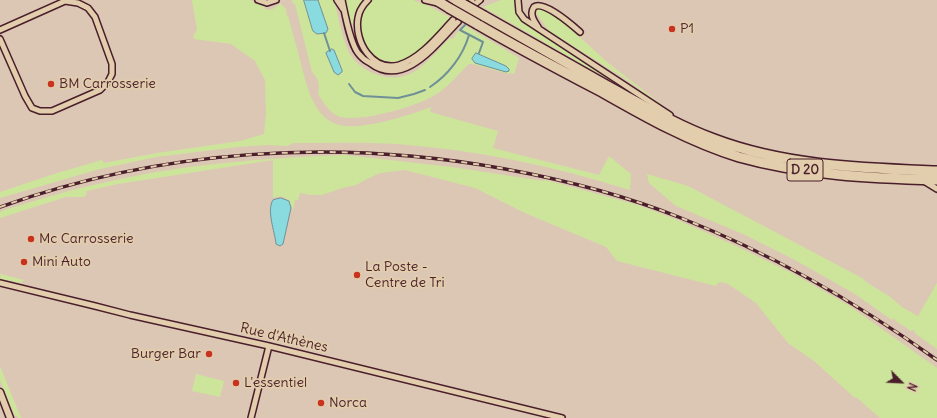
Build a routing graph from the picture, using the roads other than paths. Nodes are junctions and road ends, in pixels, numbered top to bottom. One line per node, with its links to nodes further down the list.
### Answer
1 (258, 0): 2 (street)
2 (276, 0)
3 (337, 0): 12 (street)
4 (342, 0): 12 (street)
5 (368, 0): 12 (street)
6 (426, 0): 11 (street)
7 (456, 0): 17 (highway, D 20, bridge)
8 (480, 0): 10 (street)
9 (518, 0): 13 (street)
10 (473, 2)
11 (443, 4): 19 (highway, D 20, bridge)
12 (345, 13)
13 (538, 28): 15 (street); 17 (street)
14 (0, 30): 16 (street)
15 (580, 32)
16 (0, 39)
17 (695, 131): 18 (highway, D 20)
18 (937, 170)
19 (922, 180): 20 (highway, D 20); 21 (street)
20 (937, 180)
21 (937, 189)
22 (0, 283): 23 (street, Rue d'Athènes)
23 (269, 346): 26 (street); 27 (street, Rue d'Athènes)
24 (0, 392): 25 (street)
25 (10, 418)
26 (251, 418)
27 (562, 418)

